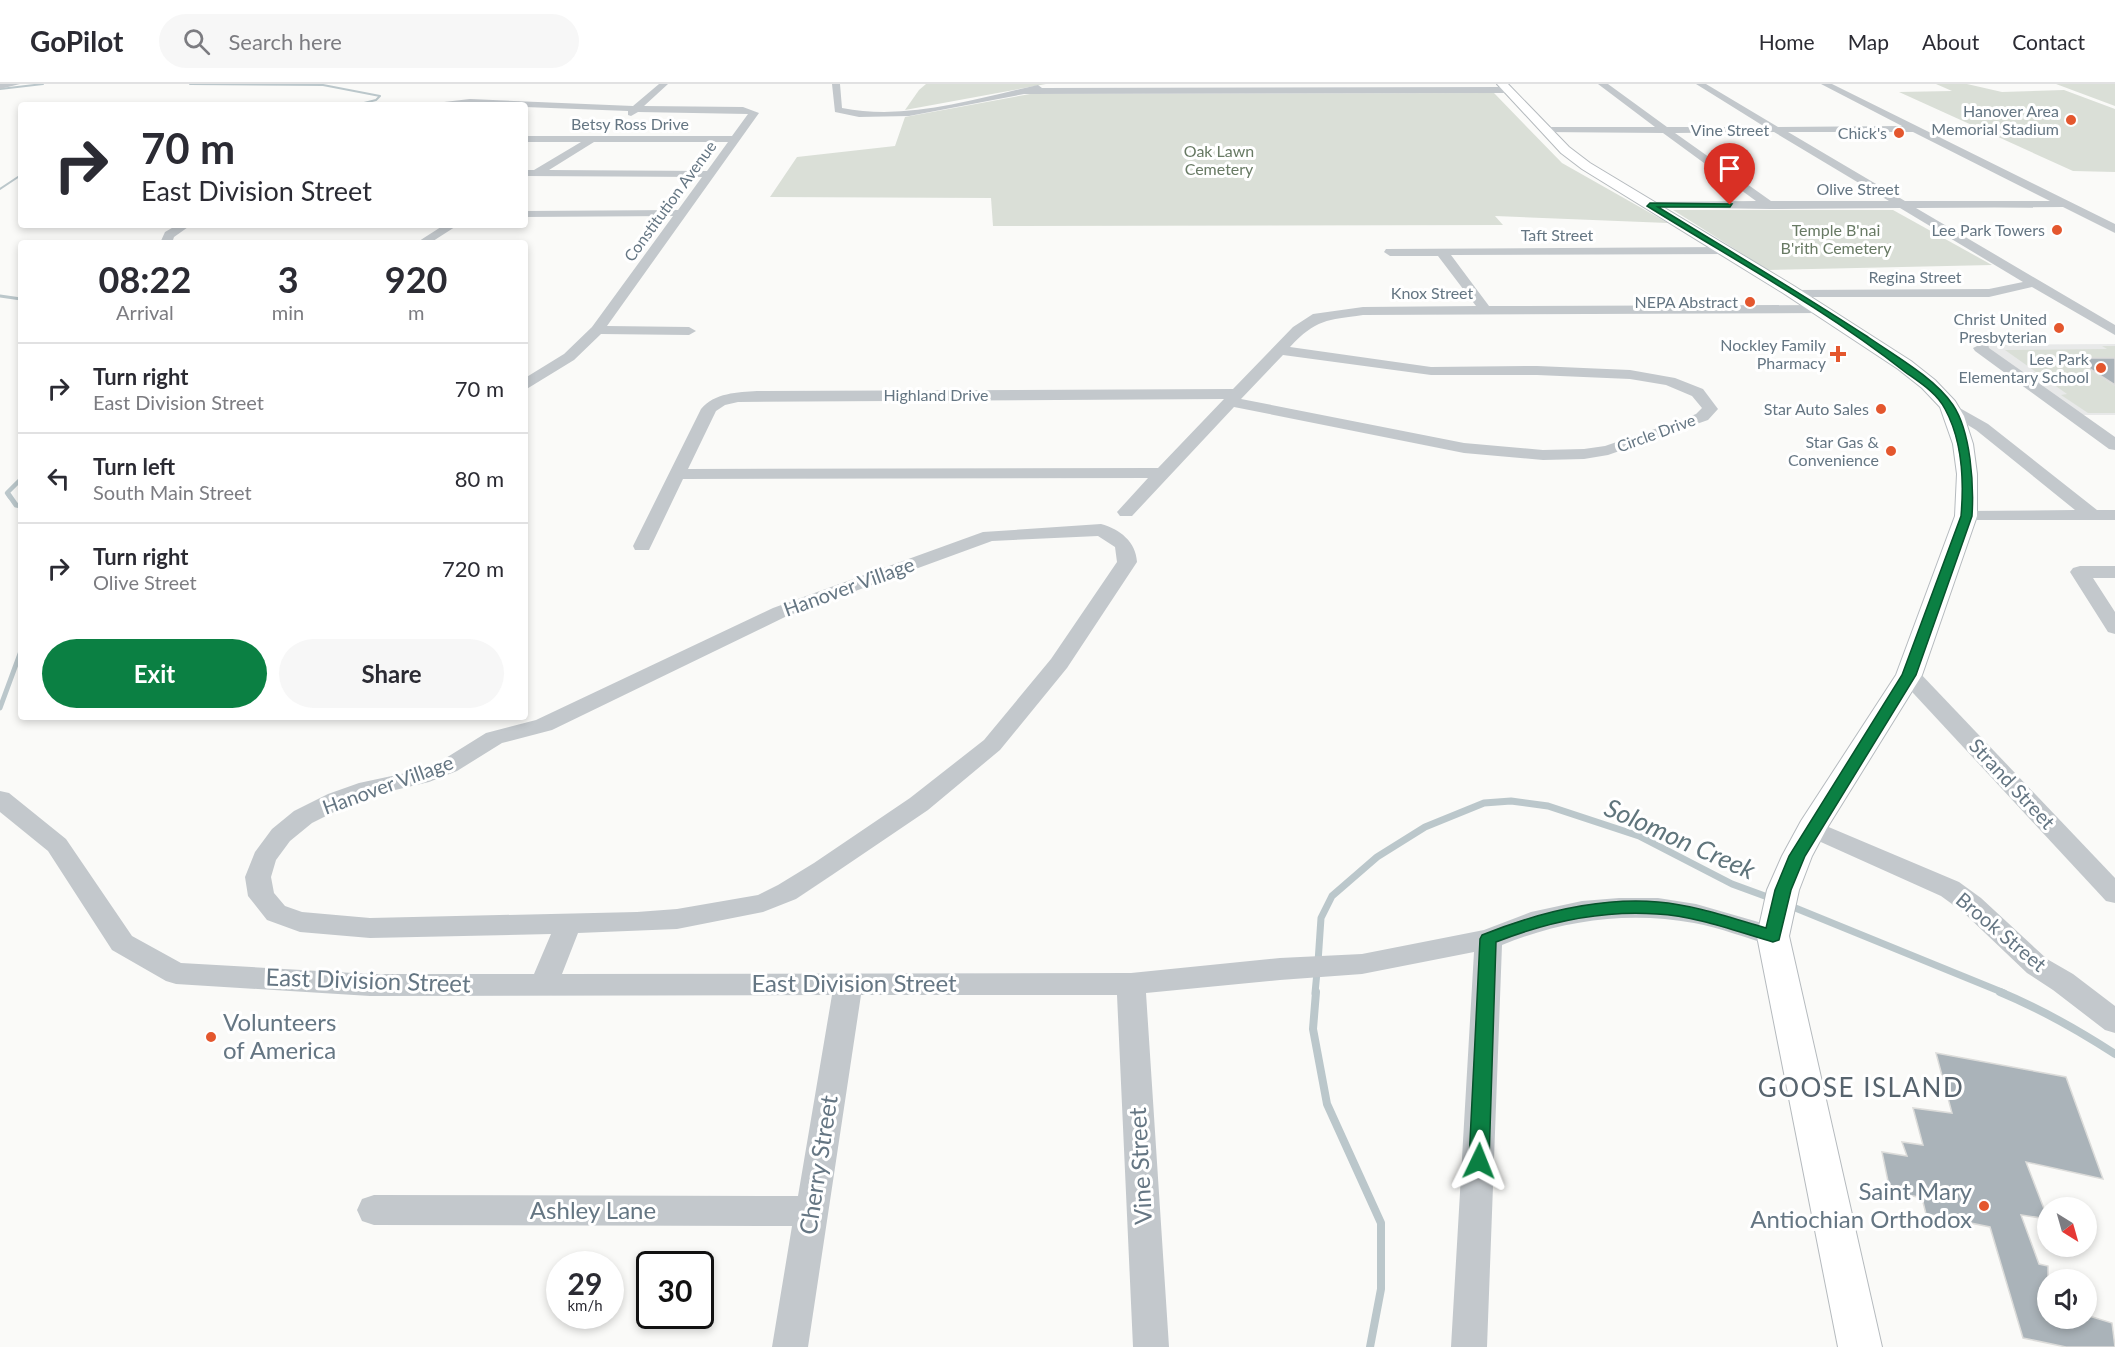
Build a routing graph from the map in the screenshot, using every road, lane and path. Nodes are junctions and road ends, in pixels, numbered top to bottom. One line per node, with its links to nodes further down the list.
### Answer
1 (16, 84): 8 (street)
2 (664, 84): 12 (street)
3 (836, 84): 10 (street)
4 (1058, 84): 10 (street)
5 (1602, 84): 16 (street)
6 (1700, 84): 13 (street)
7 (1825, 84): 14 (street)
8 (0, 86)
9 (1504, 87): 10 (street); 15 (main road)
10 (1024, 91)
11 (528, 104): 12 (street)
12 (637, 109): 17 (street); 19 (street, Constitution Avenue)
13 (1776, 129): 14 (street, Vine Street); 16 (street, Vine Street); 24 (street)
14 (1915, 129): 22 (street)
15 (1546, 130): 16 (street, Vine Street); 23 (main road)
16 (1666, 130): 25 (street)
17 (593, 138): 18 (street, Betsy Ross Drive); 19 (street, Betsy Ross Drive); 20 (street)
18 (528, 139)
19 (735, 139): 21 (street, Constitution Avenue)
20 (531, 173): 21 (street)
21 (710, 174): 26 (street, Constitution Avenue)
22 (2066, 204): 24 (street, Olive Street); 30 (street)
23 (1650, 205): 25 (street, Olive Street); 33 (main road)
24 (1902, 205): 25 (street, Olive Street); 36 (street)
25 (1770, 206)
26 (683, 213): 27 (street); 40 (street, Constitution Avenue)
27 (528, 214)
28 (181, 228): 31 (street)
29 (447, 228): 32 (street)
30 (2115, 229)
31 (167, 240)
32 (427, 240)
33 (1725, 251): 35 (street, Taft Street); 37 (main road)
34 (1390, 252): 35 (street, Taft Street)
35 (1442, 252): 39 (street)
36 (2034, 283): 37 (street, Regina Street); 42 (street)
37 (1795, 294): 38 (main road)
38 (1821, 309): 39 (street, Knox Street); 47 (main road)
39 (1486, 311): 44 (street, Knox Street)
40 (597, 330): 41 (street); 45 (street, Constitution Avenue)
41 (689, 331)
42 (2115, 331)
43 (1983, 347): 48 (street)
44 (1281, 350): 46 (street, Knox Street); 46 (street, Circle Drive)
45 (528, 383)
46 (1236, 398): 49 (street, Knox Street); 50 (street, Highland Drive)
47 (1949, 407): 52 (street); 54 (main road)
48 (2115, 445)
49 (1163, 473): 50 (street); 51 (street, Knox Street)
50 (677, 474): 55 (street, Highland Drive)
51 (1126, 512)
52 (2092, 514): 53 (street); 54 (street)
53 (2115, 515)
54 (1966, 516): 58 (main road)
55 (642, 546)
56 (2115, 572): 57 (street)
57 (2115, 628)
58 (1909, 675): 61 (main road); 62 (street, Strand Street)
59 (497, 728): 64 (street, Hanover Village); 64 (street, Hanover Village)
60 (0, 799): 66 (street, East Division Street)
61 (1812, 828): 63 (main road); 69 (street, Brook Street)
62 (2115, 894)
63 (1778, 913): 65 (street, East Division Street); 75 (main road)
64 (569, 923): 66 (street)
65 (1488, 939): 68 (street, East Division Street); 74 (street)
66 (544, 983): 67 (street, East Division Street)
67 (848, 984): 68 (street, East Division Street); 71 (street, Cherry Street)
68 (1131, 984): 73 (street, Vine Street)
69 (2115, 1022)
70 (374, 1210): 71 (street, Ashley Lane)
71 (812, 1211): 72 (street, Cherry Street)
72 (790, 1347)
73 (1151, 1347)
74 (1469, 1347)
75 (1860, 1347)

